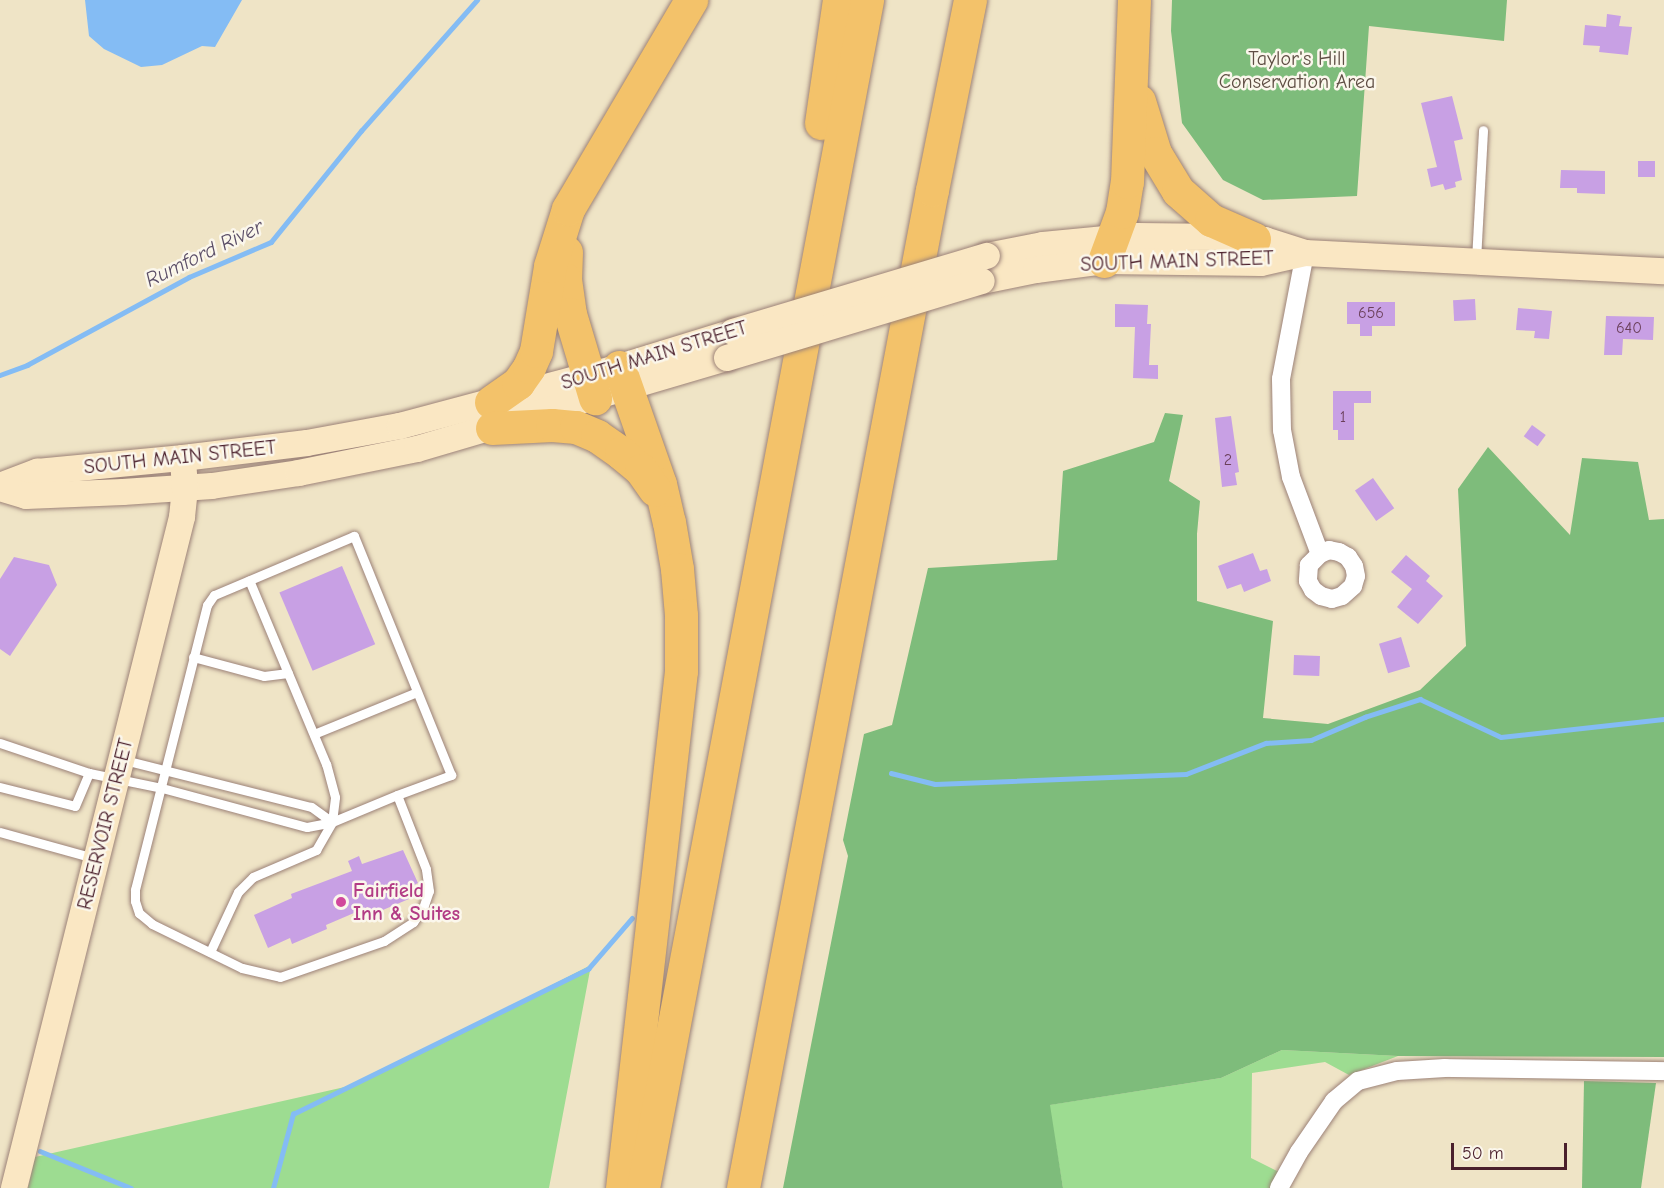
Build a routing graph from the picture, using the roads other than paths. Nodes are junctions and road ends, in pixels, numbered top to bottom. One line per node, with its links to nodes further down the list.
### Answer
1 (691, 0): 10 (highway)
2 (839, 0): 16 (highway)
3 (867, 0): 16 (highway)
4 (970, 0): 9 (highway)
5 (982, 0): 9 (highway)
6 (1134, 0): 7 (highway)
7 (1132, 43): 11 (highway); 12 (highway)
8 (1483, 130): 14 (lane)
9 (932, 190): 45 (highway)
10 (568, 209): 18 (highway); 19 (highway)
11 (1254, 239): 12 (main road, SOUTH MAIN STREET); 13 (main road, SOUTH MAIN STREET)
12 (1108, 250): 13 (main road, SOUTH MAIN STREET); 17 (main road, SOUTH MAIN STREET, bridge); 17 (main road, SOUTH MAIN STREET, bridge)
13 (1305, 253): 14 (main road, SOUTH MAIN STREET); 24 (street)
14 (1476, 262): 15 (main road, SOUTH MAIN STREET)
15 (1664, 271)
16 (809, 309): 44 (highway)
17 (622, 378): 18 (main road, SOUTH MAIN STREET); 23 (highway)
18 (591, 387): 19 (main road, SOUTH MAIN STREET)
19 (492, 415): 20 (main road, SOUTH MAIN STREET); 22 (main road, SOUTH MAIN STREET); 23 (highway)
20 (183, 458): 21 (main road, SOUTH MAIN STREET); 22 (main road, RESERVOIR STREET)
21 (0, 487): 22 (main road, SOUTH MAIN STREET)
22 (185, 488): 32 (main road, RESERVOIR STREET)
23 (665, 504): 43 (highway)
24 (1320, 554)
25 (249, 580): 26 (lane); 27 (lane); 28 (lane)
26 (193, 657): 27 (lane); 31 (lane)
27 (288, 673): 29 (lane)
28 (417, 692): 29 (lane); 36 (lane)
29 (314, 734): 37 (lane)
30 (0, 743): 33 (lane)
31 (165, 768): 32 (lane); 35 (lane); 37 (lane)
32 (119, 769): 33 (lane); 35 (lane); 39 (main road, RESERVOIR STREET)
33 (89, 773): 34 (lane)
34 (0, 787)
35 (162, 788): 37 (lane); 40 (lane)
36 (398, 795): 37 (lane); 40 (lane)
37 (332, 822): 40 (lane)
38 (0, 832): 39 (lane)
39 (96, 859): 42 (main road, RESERVOIR STREET)
40 (210, 952)
41 (1664, 1071): 46 (street)
42 (14, 1188)
43 (622, 1188)
44 (643, 1188)
45 (743, 1188)
46 (1280, 1188)

